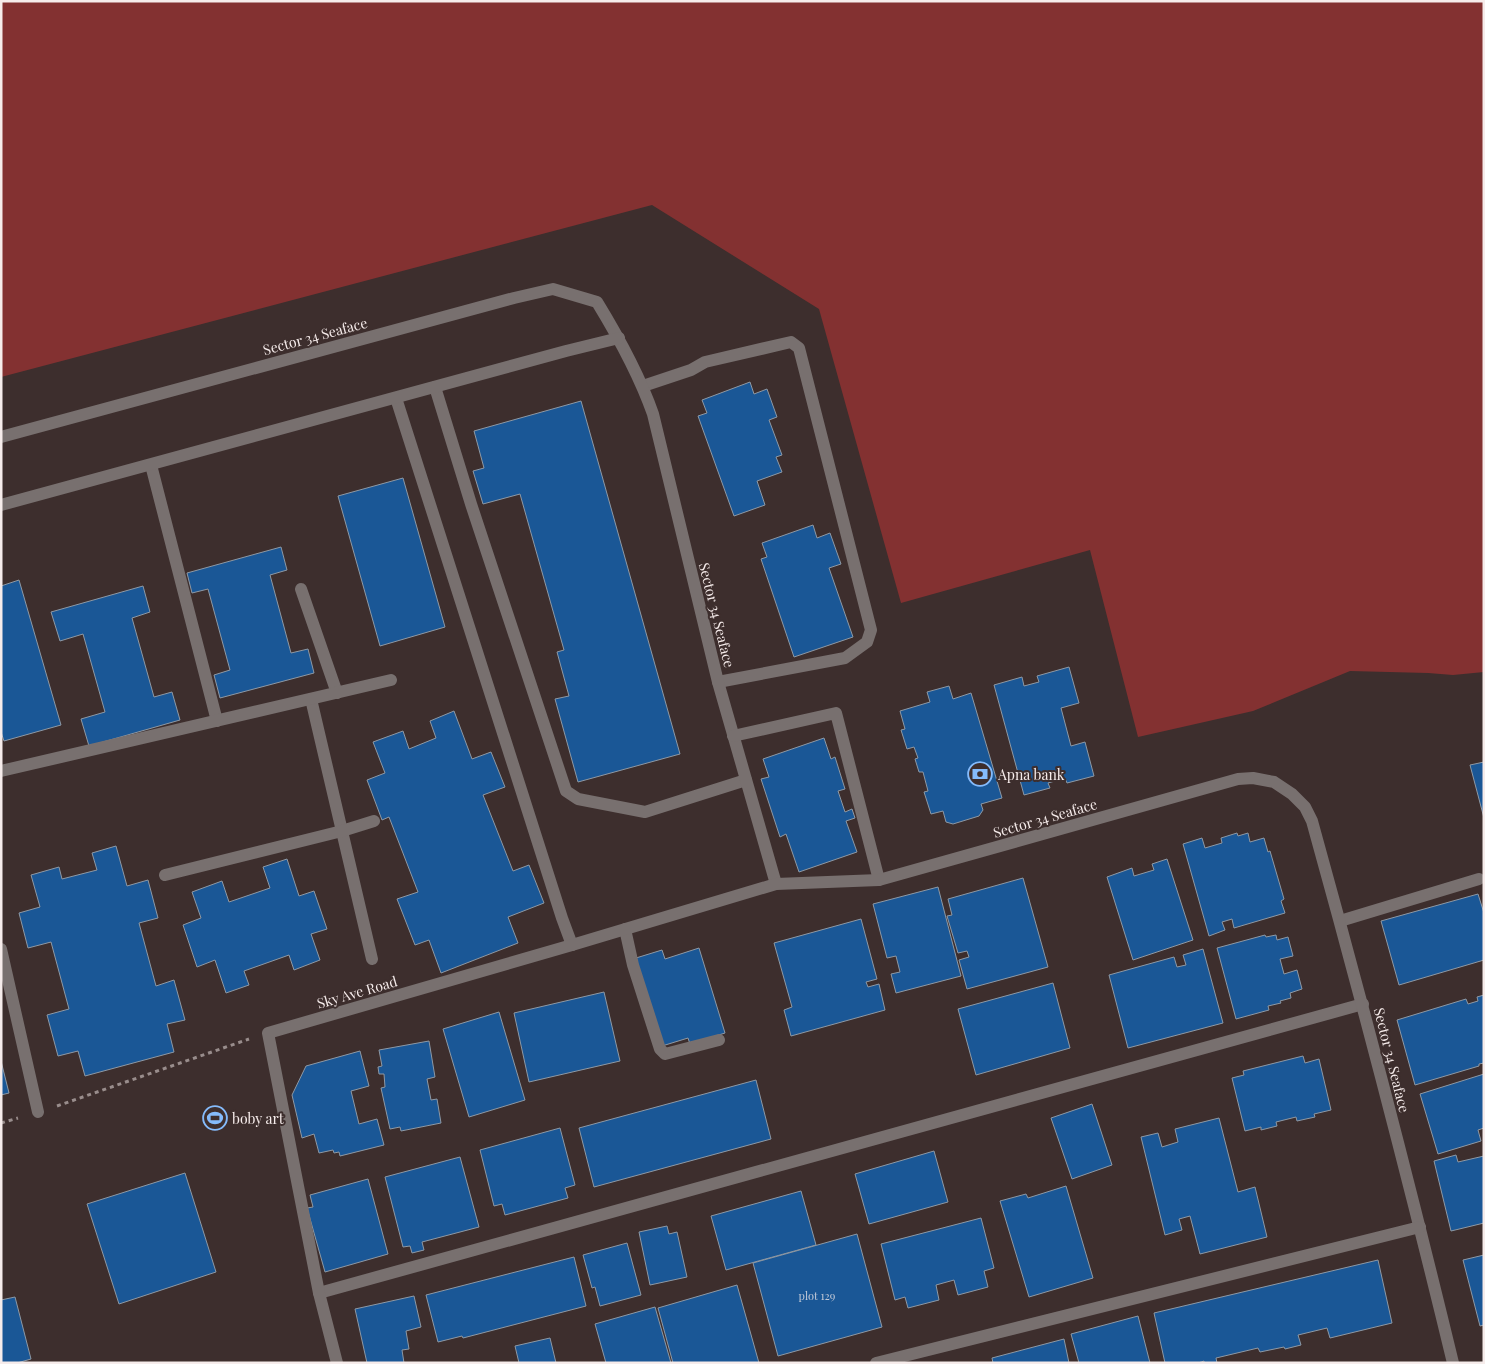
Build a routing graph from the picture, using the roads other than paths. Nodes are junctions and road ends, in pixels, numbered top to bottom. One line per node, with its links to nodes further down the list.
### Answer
1 (619, 338): 2 (street, Sector 34 Seaface); 3 (street); 5 (street, Sector 34 Seaface)
2 (643, 386): 10 (street, Sector 34 Seaface); 10 (street)
3 (434, 387): 4 (street); 16 (street)
4 (396, 398): 6 (street); 25 (street)
5 (1, 437)
6 (151, 464): 7 (street); 13 (street)
7 (1, 505)
8 (302, 589): 11 (street)
9 (391, 680): 11 (street)
10 (718, 682): 14 (street, Sector 34 Seaface)
11 (337, 693): 12 (street)
12 (311, 699): 13 (street); 18 (street)
13 (217, 721): 15 (street)
14 (733, 736): 16 (street, Sector 34 Seaface); 21 (street)
15 (1, 771)
16 (746, 780): 22 (street, Sector 34 Seaface)
17 (374, 821): 18 (street)
18 (342, 831): 19 (street); 27 (street)
19 (165, 875)
20 (1479, 879): 23 (street)
21 (879, 880): 22 (street, Sector 34 Seaface); 23 (street, Sector 34 Seaface)
22 (776, 884): 24 (street, Sky Ave Road)
23 (1340, 922): 28 (street, Sector 34 Seaface)
24 (625, 929): 25 (street, Sky Ave Road); 29 (street)
25 (572, 945): 32 (street, Sky Ave Road)
26 (1, 948): 30 (street)
27 (372, 959)
28 (1363, 1004): 31 (street, Sector 34 Seaface); 32 (street)
29 (719, 1040)
30 (38, 1112)
31 (1420, 1227): 33 (street); 35 (street, Sector 34 Seaface)
32 (320, 1294): 34 (street, Sky Ave Road)
33 (884, 1362)
34 (337, 1363)
35 (1453, 1363)

